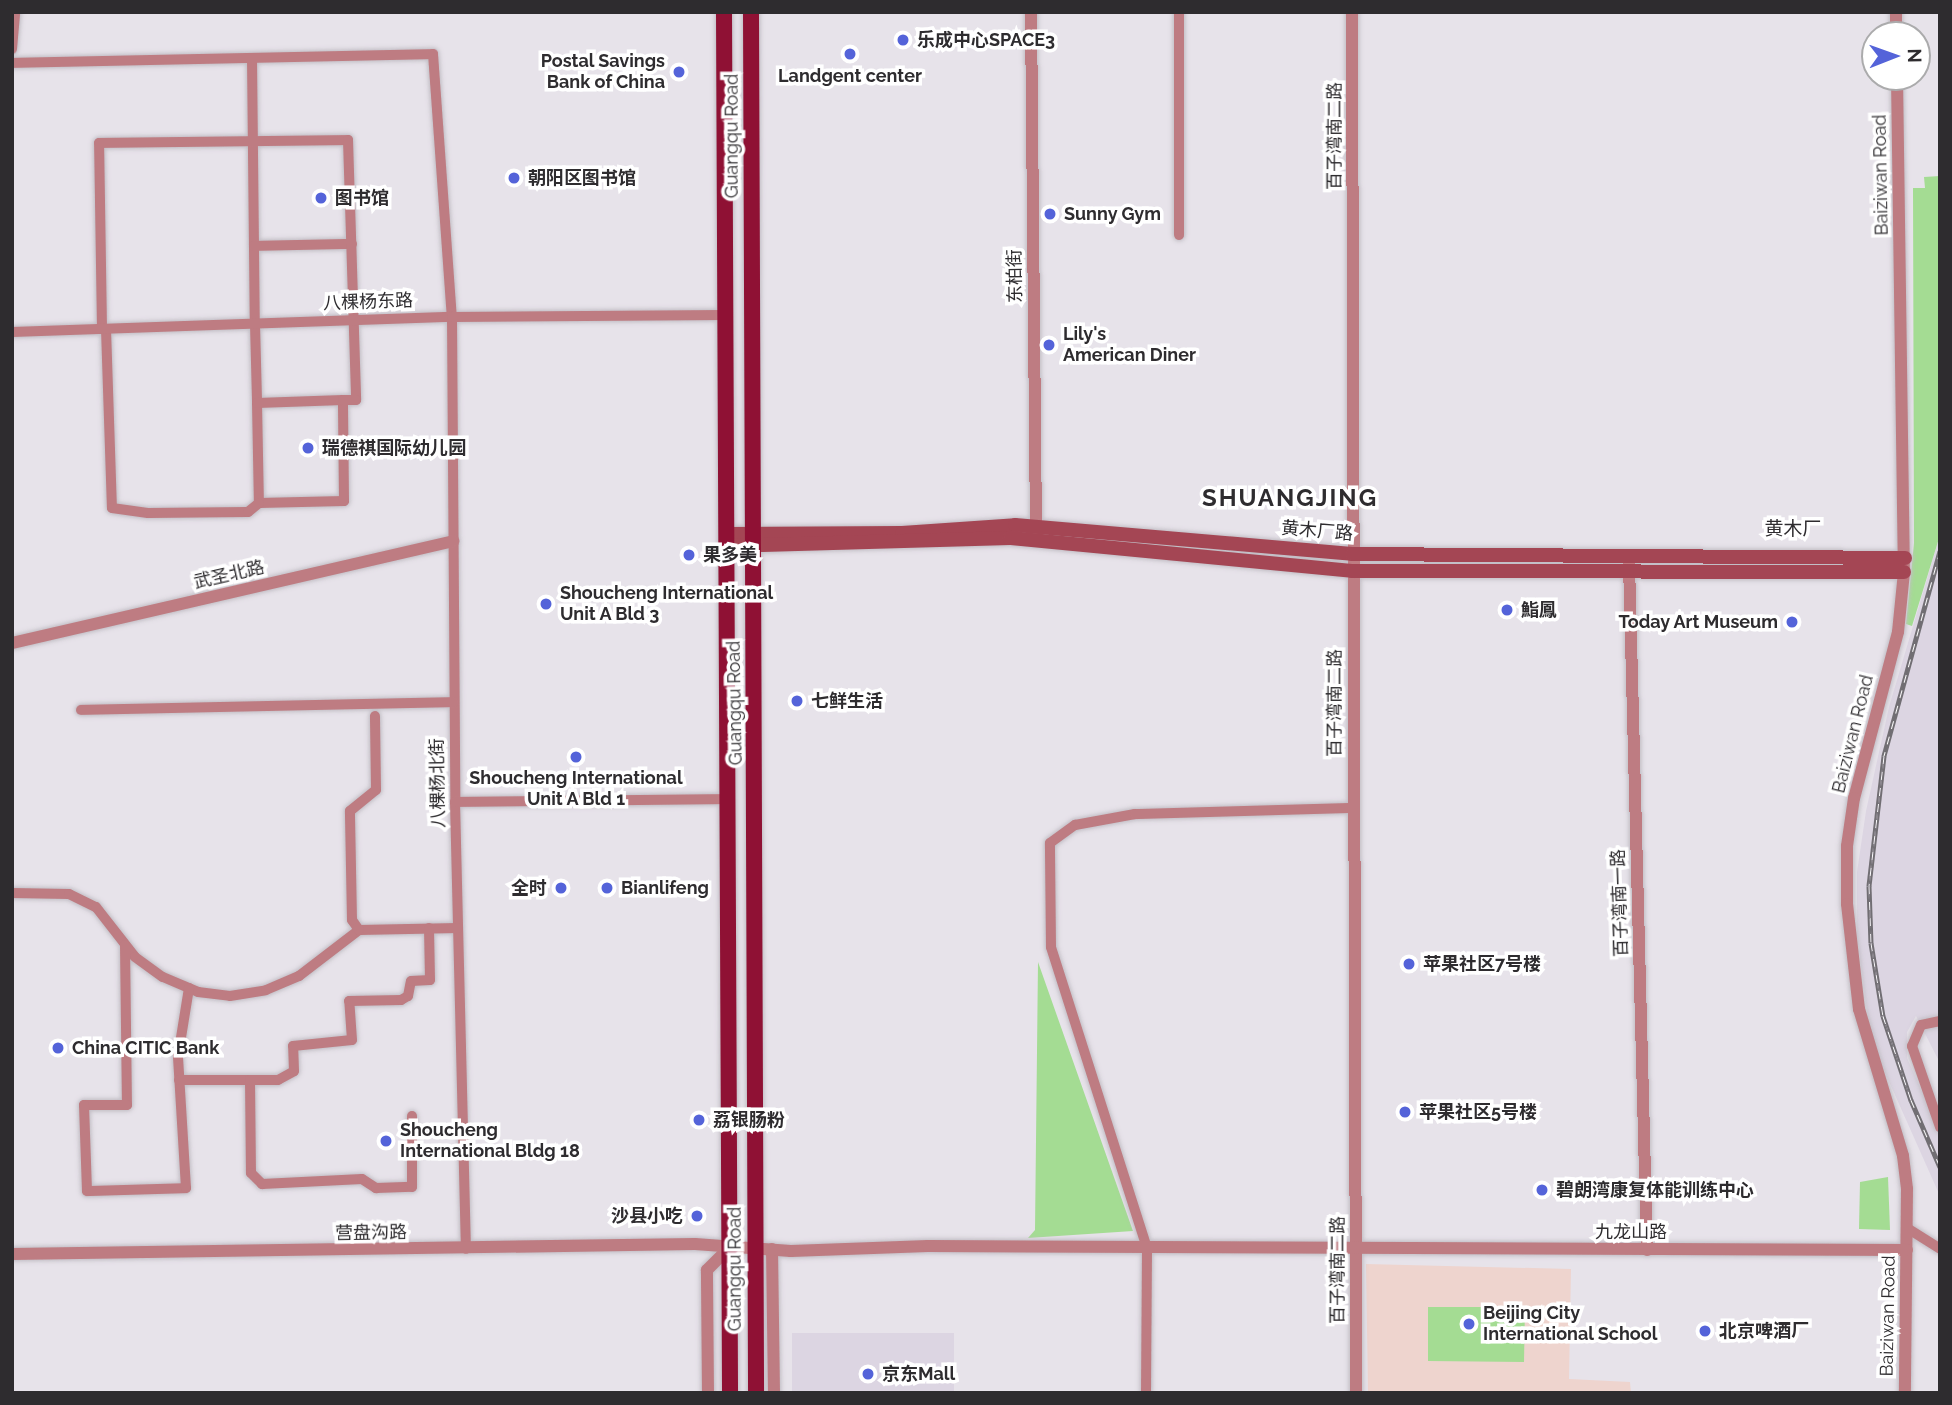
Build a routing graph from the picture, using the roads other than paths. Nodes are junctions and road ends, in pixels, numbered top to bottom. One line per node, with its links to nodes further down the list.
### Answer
1 (15, 12): 7 (street)
2 (724, 12): 15 (main road, Guangqu Road)
3 (751, 12): 26 (main road, Guangqu Road)
4 (1031, 12): 24 (street, 东柏街)
5 (1179, 12): 12 (street)
6 (1352, 12): 28 (street, 百子湾南二路)
7 (12, 49)
8 (251, 58): 9 (street); 11 (street); 16 (street, 八棵杨北街)
9 (12, 63)
10 (1897, 91): 30 (street, Baiziwan Road)
11 (253, 141): 13 (street); 14 (street); 19 (street)
12 (1179, 235)
13 (352, 244): 14 (street); 17 (street)
14 (254, 246): 18 (street)
15 (725, 315): 16 (street, 八棵杨东路); 25 (main road, Guangqu Road)
16 (452, 317): 17 (street, 八棵杨东路); 27 (street, 八棵杨北街)
17 (356, 319): 18 (street, 八棵杨东路); 21 (street)
18 (255, 324): 19 (street, 八棵杨东路); 22 (street)
19 (104, 329): 20 (street, 八棵杨东路); 23 (street)
20 (12, 332)
21 (344, 400): 22 (street); 23 (street)
22 (257, 403): 23 (street)
23 (259, 503)
24 (1036, 533): 26 (main road, 黄木厂路); 28 (main road, 黄木厂路); 31 (main road, 黄木厂路)
25 (727, 540): 26 (main road, 黄木厂路); 37 (main road, Guangqu Road)
26 (752, 540): 56 (main road, Guangqu Road)
27 (453, 541): 33 (street, 武圣北路); 34 (street, 八棵杨北街)
28 (1352, 554): 29 (main road, 黄木厂路); 31 (street, 百子湾南二路)
29 (1629, 556): 30 (main road, 黄木厂路); 32 (street, 百子湾南一路)
30 (1904, 565): 32 (main road, 黄木厂路); 52 (street, Baiziwan Road)
31 (1352, 570): 32 (main road, 黄木厂路); 39 (street, 百子湾南二路)
32 (1629, 572): 60 (street, 百子湾南一路)
33 (12, 643)
34 (454, 702): 35 (street); 38 (street, 八棵杨北街)
35 (81, 710)
36 (375, 716): 43 (street)
37 (728, 799): 38 (street); 53 (main road, Guangqu Road)
38 (455, 802): 41 (street, 八棵杨北街)
39 (1353, 808): 54 (street); 57 (street, 百子湾南二路)
40 (12, 893): 44 (street)
41 (458, 928): 42 (street); 55 (street, 八棵杨北街)
42 (429, 929): 43 (street); 49 (street)
43 (359, 930): 45 (street)
44 (125, 945): 45 (street); 48 (street)
45 (188, 993): 47 (street); 48 (street)
46 (1940, 1021): 51 (street)
47 (189, 1034)
48 (179, 1080): 49 (street)
49 (250, 1080): 50 (street)
50 (412, 1116)
51 (1940, 1127)
52 (1907, 1228): 58 (street); 61 (street, Baiziwan Road)
53 (731, 1246): 55 (street, 营盘沟路); 56 (street, 营盘沟路); 63 (street); 64 (main road, Guangqu Road)
54 (1147, 1248): 57 (street, 九龙山路); 59 (street, 营盘沟路); 67 (street)
55 (466, 1249): 62 (street, 营盘沟路)
56 (755, 1249): 59 (street, 营盘沟路); 65 (main road, Guangqu Road)
57 (1356, 1249): 60 (street, 九龙山路); 68 (street, 百子湾南二路)
58 (1940, 1249)
59 (772, 1250): 66 (street)
60 (1647, 1250): 61 (street, 九龙山路)
61 (1906, 1250): 69 (street, Baiziwan Road)
62 (12, 1254)
63 (708, 1393)
64 (730, 1393)
65 (756, 1393)
66 (774, 1393)
67 (1146, 1393)
68 (1356, 1393)
69 (1905, 1393)

